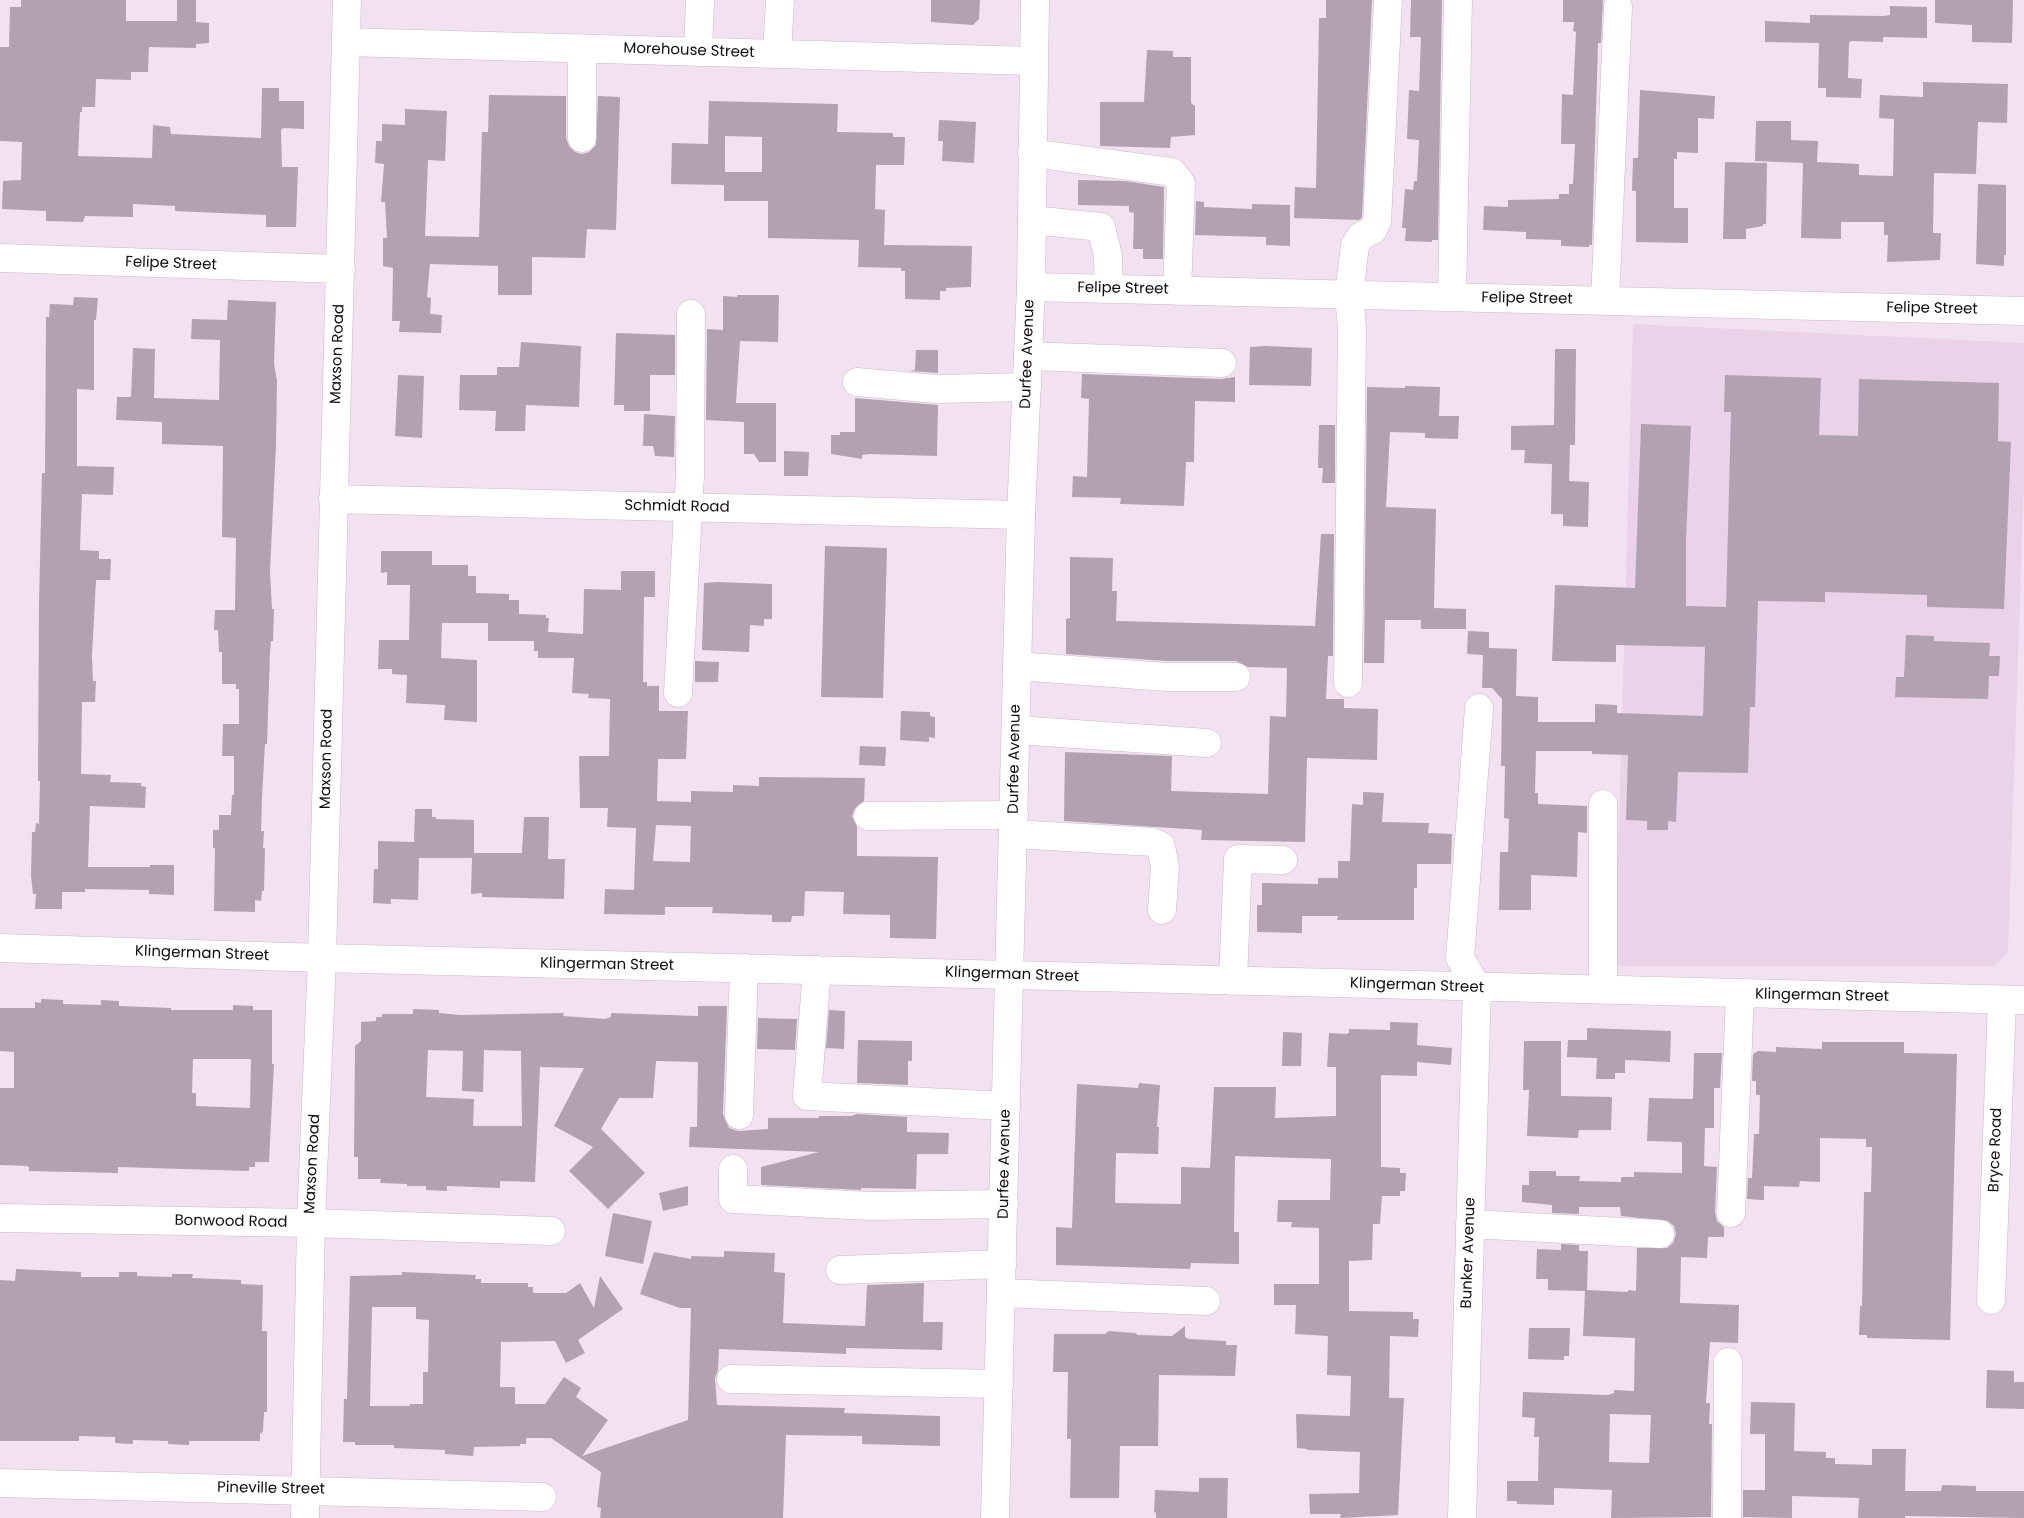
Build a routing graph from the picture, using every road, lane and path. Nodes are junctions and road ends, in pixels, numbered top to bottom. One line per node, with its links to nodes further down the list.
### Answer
1 (347, 0): 8 (street, Maxson Road)
2 (700, 0): 10 (street)
3 (780, 0): 11 (street)
4 (1035, 0): 12 (street, Durfee Avenue)
5 (1388, 0): 21 (street)
6 (1458, 0): 22 (street)
7 (1618, 7): 23 (street)
8 (346, 42): 9 (street, Morehouse Street); 17 (street, Maxson Road)
9 (582, 48): 10 (street, Morehouse Street); 13 (street)
10 (698, 52): 11 (street, Morehouse Street)
11 (777, 54): 12 (street, Morehouse Street)
12 (1033, 61): 14 (street, Durfee Avenue)
13 (582, 138)
14 (1032, 152): 15 (street, Durfee Avenue); 20 (street)
15 (1032, 220): 18 (street, Durfee Avenue); 19 (street)
16 (0, 258): 17 (street, Felipe Street)
17 (341, 269): 30 (street, Maxson Road)
18 (1031, 287): 19 (street, Felipe Street); 26 (street, Durfee Avenue)
19 (1109, 289): 20 (street, Felipe Street)
20 (1177, 291): 21 (street, Felipe Street)
21 (1349, 295): 22 (street, Felipe Street); 35 (street)
22 (1452, 297): 23 (street, Felipe Street)
23 (1605, 301): 24 (street, Felipe Street)
24 (2024, 311)
25 (691, 314): 31 (street)
26 (1028, 356): 27 (street); 29 (street, Durfee Avenue)
27 (1222, 363)
28 (857, 382): 29 (street)
29 (1027, 387): 32 (street, Durfee Avenue)
30 (333, 499): 31 (street, Schmidt Road); 46 (street, Maxson Road)
31 (686, 507): 32 (street, Schmidt Road); 36 (street)
32 (1021, 515): 33 (street, Durfee Avenue)
33 (1017, 666): 34 (street); 38 (street, Durfee Avenue)
34 (1236, 677)
35 (1348, 683)
36 (678, 693)
37 (1479, 708): 51 (street)
38 (1016, 730): 39 (street); 42 (street, Durfee Avenue)
39 (1207, 744)
40 (1603, 804): 52 (street)
41 (868, 816): 42 (street)
42 (1014, 825): 44 (street); 49 (street, Durfee Avenue)
43 (1283, 860): 50 (street)
44 (1162, 910)
45 (0, 948): 46 (street, Klingerman Street)
46 (322, 958): 47 (street, Klingerman Street); 61 (street, Maxson Road)
47 (744, 968): 48 (street, Klingerman Street); 56 (street)
48 (817, 970): 49 (street, Klingerman Street); 55 (street)
49 (1010, 974): 50 (street, Klingerman Street); 55 (street, Durfee Avenue)
50 (1233, 981): 51 (street, Klingerman Street)
51 (1477, 988): 52 (street, Klingerman Street); 62 (street, Bunker Avenue)
52 (1603, 990): 53 (street, Klingerman Street)
53 (1740, 994): 54 (street, Klingerman Street); 59 (street)
54 (2013, 1000): 68 (street, Bryce Road)
55 (1006, 1106): 58 (street, Durfee Avenue)
56 (739, 1115)
57 (733, 1169): 58 (street)
58 (1004, 1204): 65 (street, Durfee Avenue)
59 (1731, 1213)
60 (0, 1218): 61 (street, Bonwood Road)
61 (311, 1223): 63 (street, Bonwood Road); 74 (street, Maxson Road)
62 (1470, 1224): 64 (street); 78 (street, Bunker Avenue)
63 (551, 1231)
64 (1660, 1234)
65 (1002, 1264): 66 (street); 67 (street, Durfee Avenue)
66 (840, 1270)
67 (1001, 1293): 69 (street); 72 (street, Durfee Avenue)
68 (1991, 1300)
69 (1206, 1301)
70 (1728, 1362): 79 (street)
71 (731, 1379): 72 (street)
72 (999, 1384): 77 (street, Durfee Avenue)
73 (0, 1483): 74 (street, Pineville Street)
74 (305, 1490): 75 (street, Pineville Street); 76 (street, Maxson Road)
75 (542, 1498)
76 (305, 1518)
77 (995, 1518)
78 (1462, 1518)
79 (1728, 1518)

